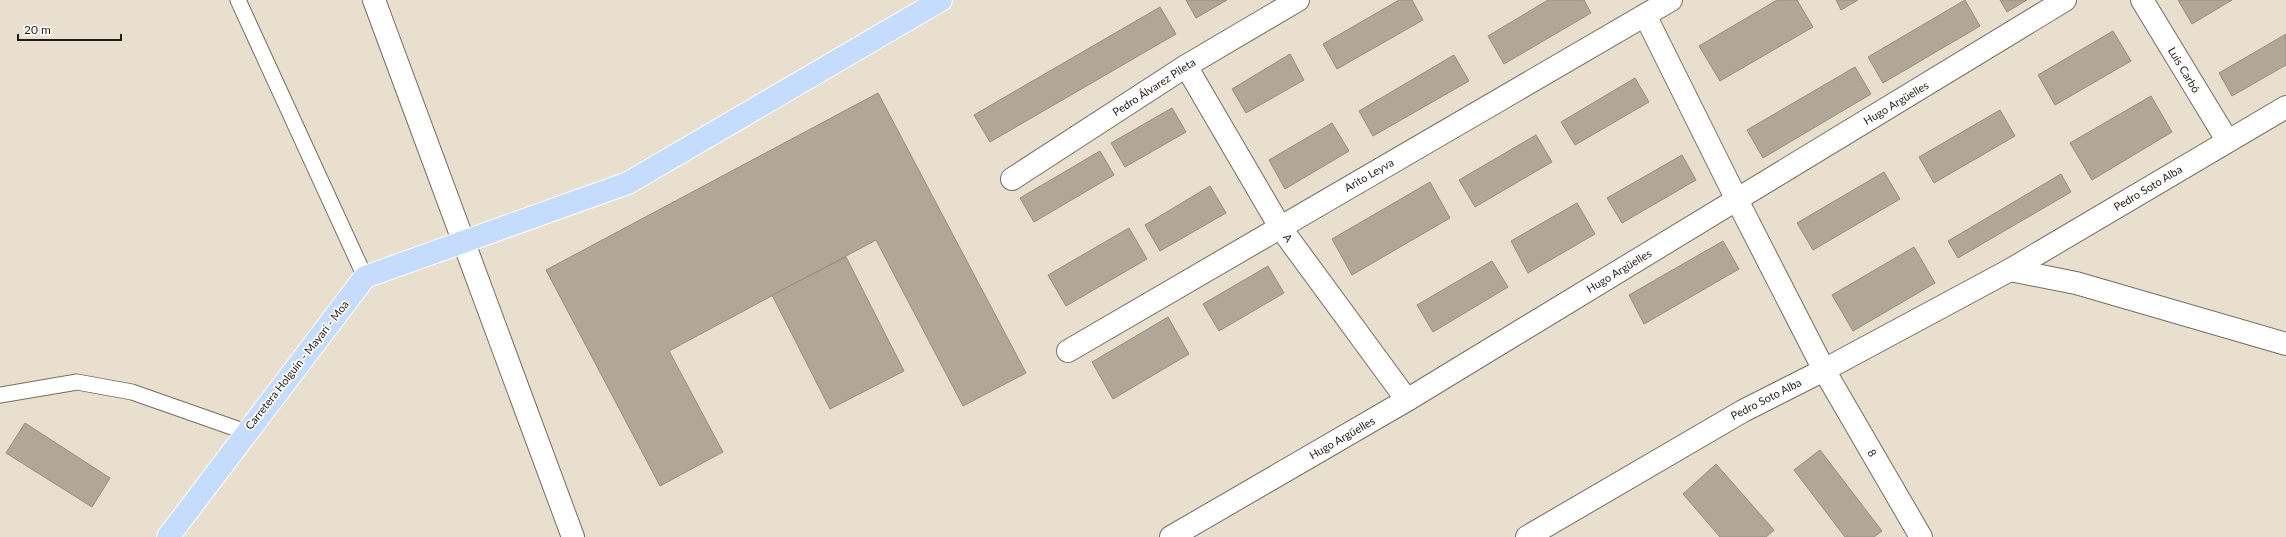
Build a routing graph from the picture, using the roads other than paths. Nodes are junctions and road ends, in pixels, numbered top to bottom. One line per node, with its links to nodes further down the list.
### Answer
1 (238, 0): 17 (lane)
2 (374, 0): 15 (street)
3 (941, 0): 15 (main road)
4 (1298, 0): 9 (street, Pedro Álvarez Pileta)
5 (1671, 0): 8 (street, Arito Leyva)
6 (2065, 0): 13 (street, Hugo Argüelles)
7 (2142, 0): 11 (street, Luis Carbó)
8 (1645, 15): 13 (street, 8); 14 (street, Arito Leyva)
9 (1186, 66): 12 (street, Pedro Álvarez Pileta); 14 (street, A)
10 (2286, 107): 11 (street, Pedro Soto Alba)
11 (2227, 140): 16 (street, Pedro Soto Alba)
12 (1012, 178)
13 (1736, 200): 20 (street, 8); 22 (street, Hugo Argüelles)
14 (1280, 228): 19 (street, Arito Leyva); 22 (street, A)
15 (464, 242): 17 (main road); 25 (street)
16 (2010, 270): 18 (street); 20 (street, Pedro Soto Alba)
17 (365, 277): 23 (main road, Carretera Holguín - Mayarí - Moa)
18 (2286, 344)
19 (1068, 351)
20 (1824, 370): 27 (street, Pedro Soto Alba); 28 (street, 8)
21 (0, 395): 23 (lane)
22 (1407, 400): 26 (street, Hugo Argüelles)
23 (246, 432): 24 (main road, Carretera Holguín - Mayarí - Moa)
24 (168, 537)
25 (573, 537)
26 (1171, 537)
27 (1526, 537)
28 (1921, 537)

